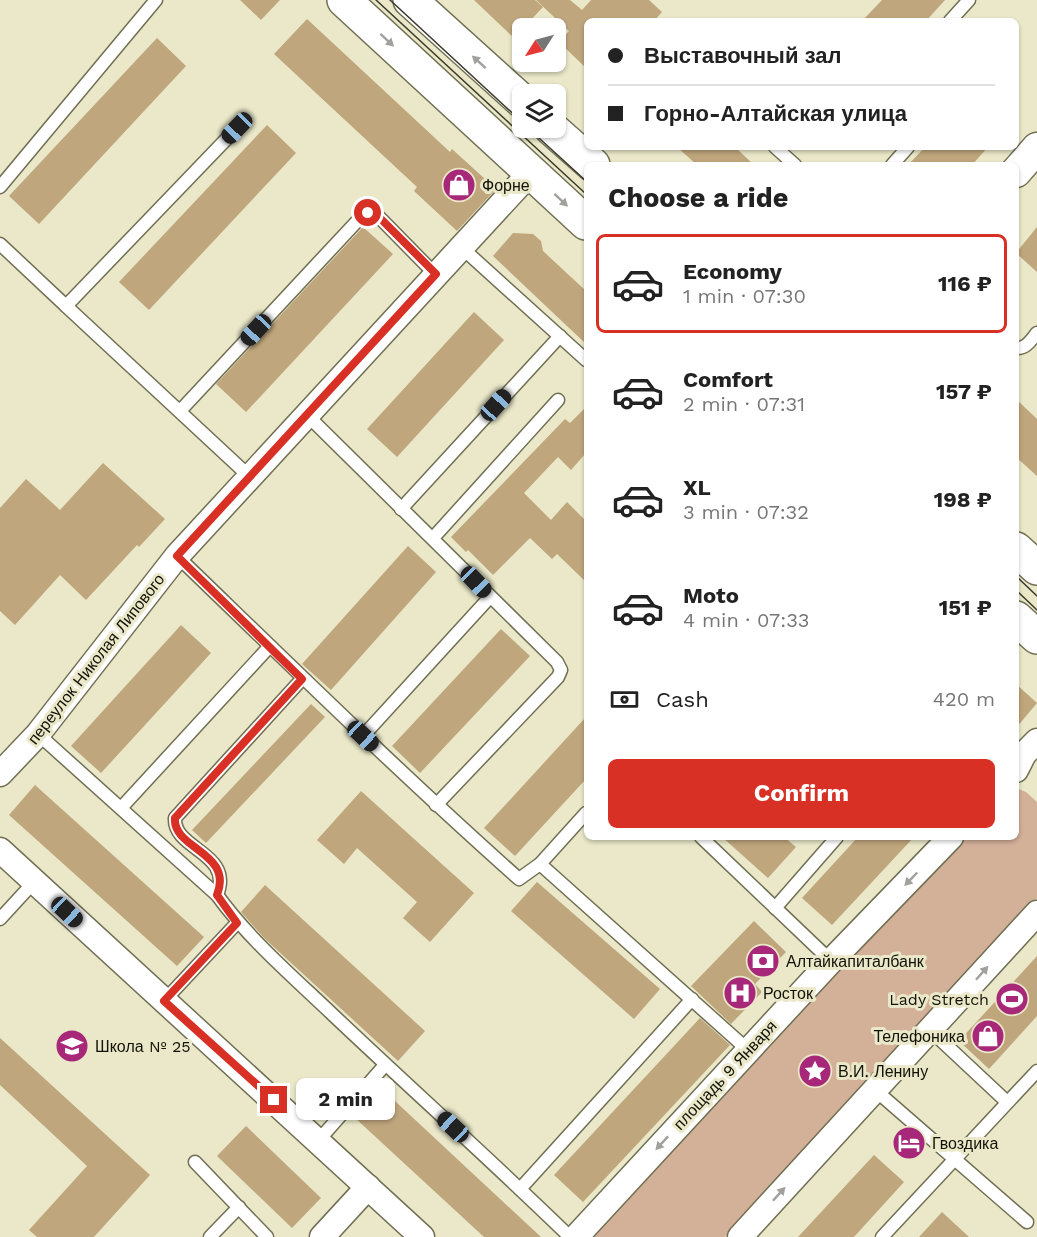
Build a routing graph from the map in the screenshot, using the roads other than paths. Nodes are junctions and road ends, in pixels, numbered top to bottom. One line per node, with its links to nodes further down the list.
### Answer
1 (156, 0): 18 (lane)
2 (344, 0): 17 (main road, one-way to 17)
3 (410, 0): 6 (main road, one-way to 3)
4 (969, 0): 5 (lane)
5 (953, 18)
6 (512, 92)
7 (237, 128): 23 (lane)
8 (551, 138): 17 (main road)
9 (563, 138): 13 (main road)
10 (1037, 148): 16 (street)
11 (779, 150): 14 (lane)
12 (905, 150): 15 (lane)
13 (590, 162)
14 (792, 162)
15 (895, 162)
16 (1019, 169)
17 (531, 172): 19 (main road, one-way to 19); 21 (street, переулок Николая Липового)
18 (0, 187)
19 (584, 221)
20 (0, 244): 23 (lane)
21 (461, 247): 22 (street, переулок Николая Липового); 25 (lane)
22 (436, 274): 29 (lane); 30 (street, переулок Николая Липового)
23 (66, 306): 29 (lane)
24 (1037, 333): 26 (lane)
25 (560, 336): 27 (lane); 32 (lane)
26 (1019, 349)
27 (584, 358)
28 (558, 400): 33 (lane)
29 (180, 411): 31 (lane)
30 (307, 415): 31 (street, переулок Николая Липового); 32 (lane)
31 (250, 477): 35 (street, переулок Николая Липового)
32 (401, 509): 33 (lane)
33 (433, 538): 37 (lane)
34 (1019, 552): 36 (main road)
35 (177, 556): 40 (lane); 42 (street, переулок Николая Липового)
36 (1037, 568)
37 (490, 597): 43 (lane); 45 (lane)
38 (1019, 621): 39 (main road)
39 (1037, 638)
40 (270, 646): 41 (lane); 46 (lane)
41 (302, 679): 43 (lane); 54 (lane)
42 (38, 734): 44 (street, переулок Николая Липового); 46 (lane)
43 (363, 736): 45 (lane)
44 (0, 774)
45 (436, 805): 52 (lane)
46 (121, 808): 54 (lane)
47 (584, 815): 52 (lane)
48 (704, 840): 55 (lane)
49 (834, 840): 55 (lane)
50 (948, 840): 59 (street, площадь 9 Января, one-way to 59)
51 (0, 850): 53 (street)
52 (540, 864): 60 (lane)
53 (34, 882): 57 (lane); 61 (street)
54 (217, 895): 58 (lane)
55 (775, 908): 59 (lane)
56 (1037, 913): 62 (street, one-way to 56)
57 (0, 919)
58 (237, 923): 61 (lane); 64 (lane)
59 (831, 961): 63 (street, площадь 9 Января)
60 (692, 999): 63 (lane); 72 (lane)
61 (164, 1001): 68 (street)
62 (930, 1030): 66 (street); 67 (lane)
63 (748, 1050): 80 (street, площадь 9 Января, one-way to 80)
64 (385, 1065): 68 (lane); 72 (lane)
65 (1037, 1071): 67 (lane)
66 (874, 1089): 69 (lane); 81 (street, one-way to 66)
67 (1007, 1102): 69 (lane)
68 (318, 1141): 71 (street)
69 (955, 1159): 74 (lane); 82 (lane)
70 (195, 1161): 73 (lane)
71 (368, 1187): 77 (street); 78 (street)
72 (520, 1189): 79 (lane)
73 (239, 1207): 75 (lane); 76 (lane)
74 (1027, 1222)
75 (210, 1237)
76 (267, 1237)
77 (322, 1237)
78 (422, 1237)
79 (570, 1237)
80 (576, 1237)
81 (740, 1237)
82 (882, 1237)

